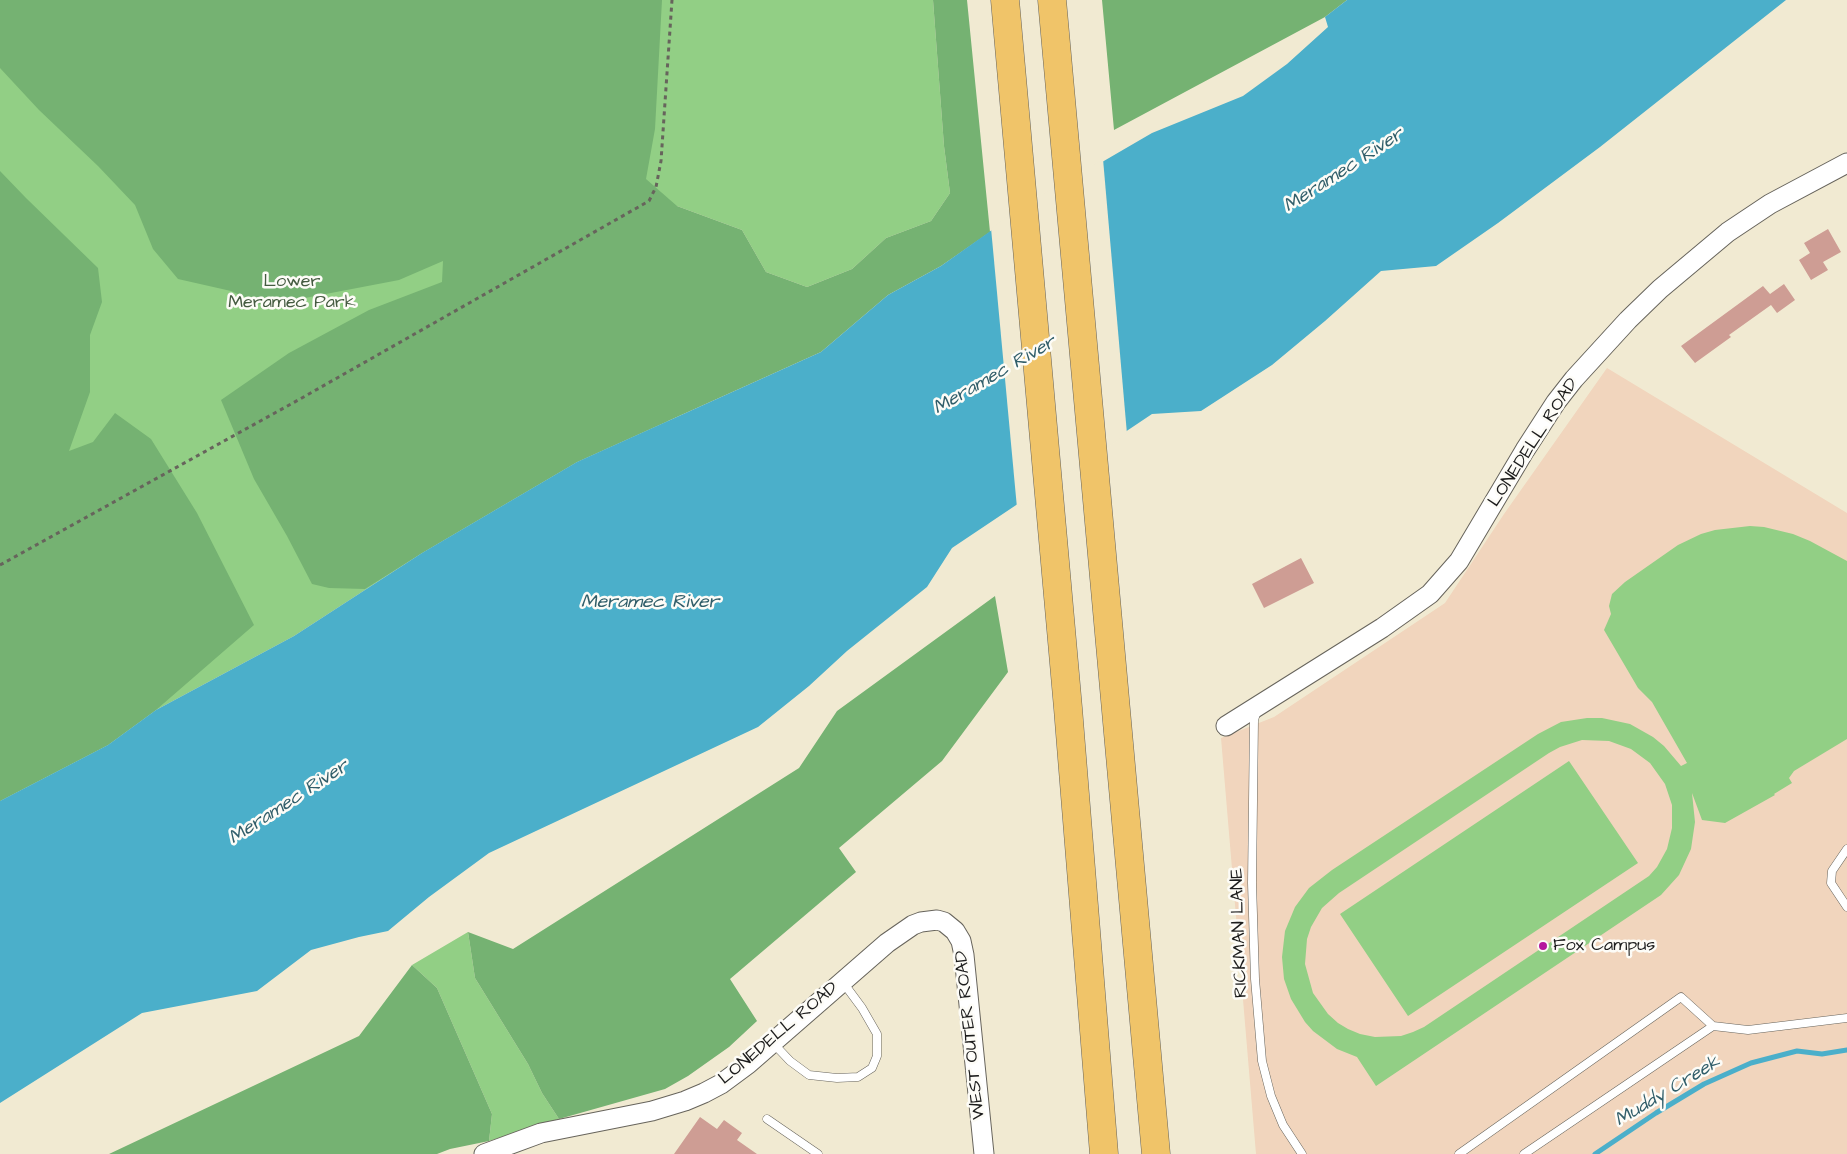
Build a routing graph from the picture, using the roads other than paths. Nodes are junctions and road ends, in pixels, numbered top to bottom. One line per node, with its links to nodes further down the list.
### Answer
1 (1005, 0): 18 (highway)
2 (1052, 0): 19 (highway)
3 (1847, 162): 4 (street, LONEDELL ROAD)
4 (1259, 706): 5 (street, LONEDELL ROAD); 14 (lane, RICKMAN LANE)
5 (1226, 726)
6 (1847, 849): 7 (lane)
7 (1847, 907)
8 (944, 922): 9 (street, LONEDELL ROAD); 17 (street, WEST OUTER ROAD)
9 (842, 981): 12 (street, LONEDELL ROAD); 12 (lane)
10 (1847, 1018): 11 (lane)
11 (1713, 1026): 20 (lane); 21 (lane)
12 (773, 1042): 15 (street, LONEDELL ROAD)
13 (767, 1119): 16 (lane)
14 (1301, 1153)
15 (484, 1154)
16 (818, 1154)
17 (984, 1154)
18 (1104, 1154)
19 (1156, 1154)
20 (1459, 1154)
21 (1524, 1154)

